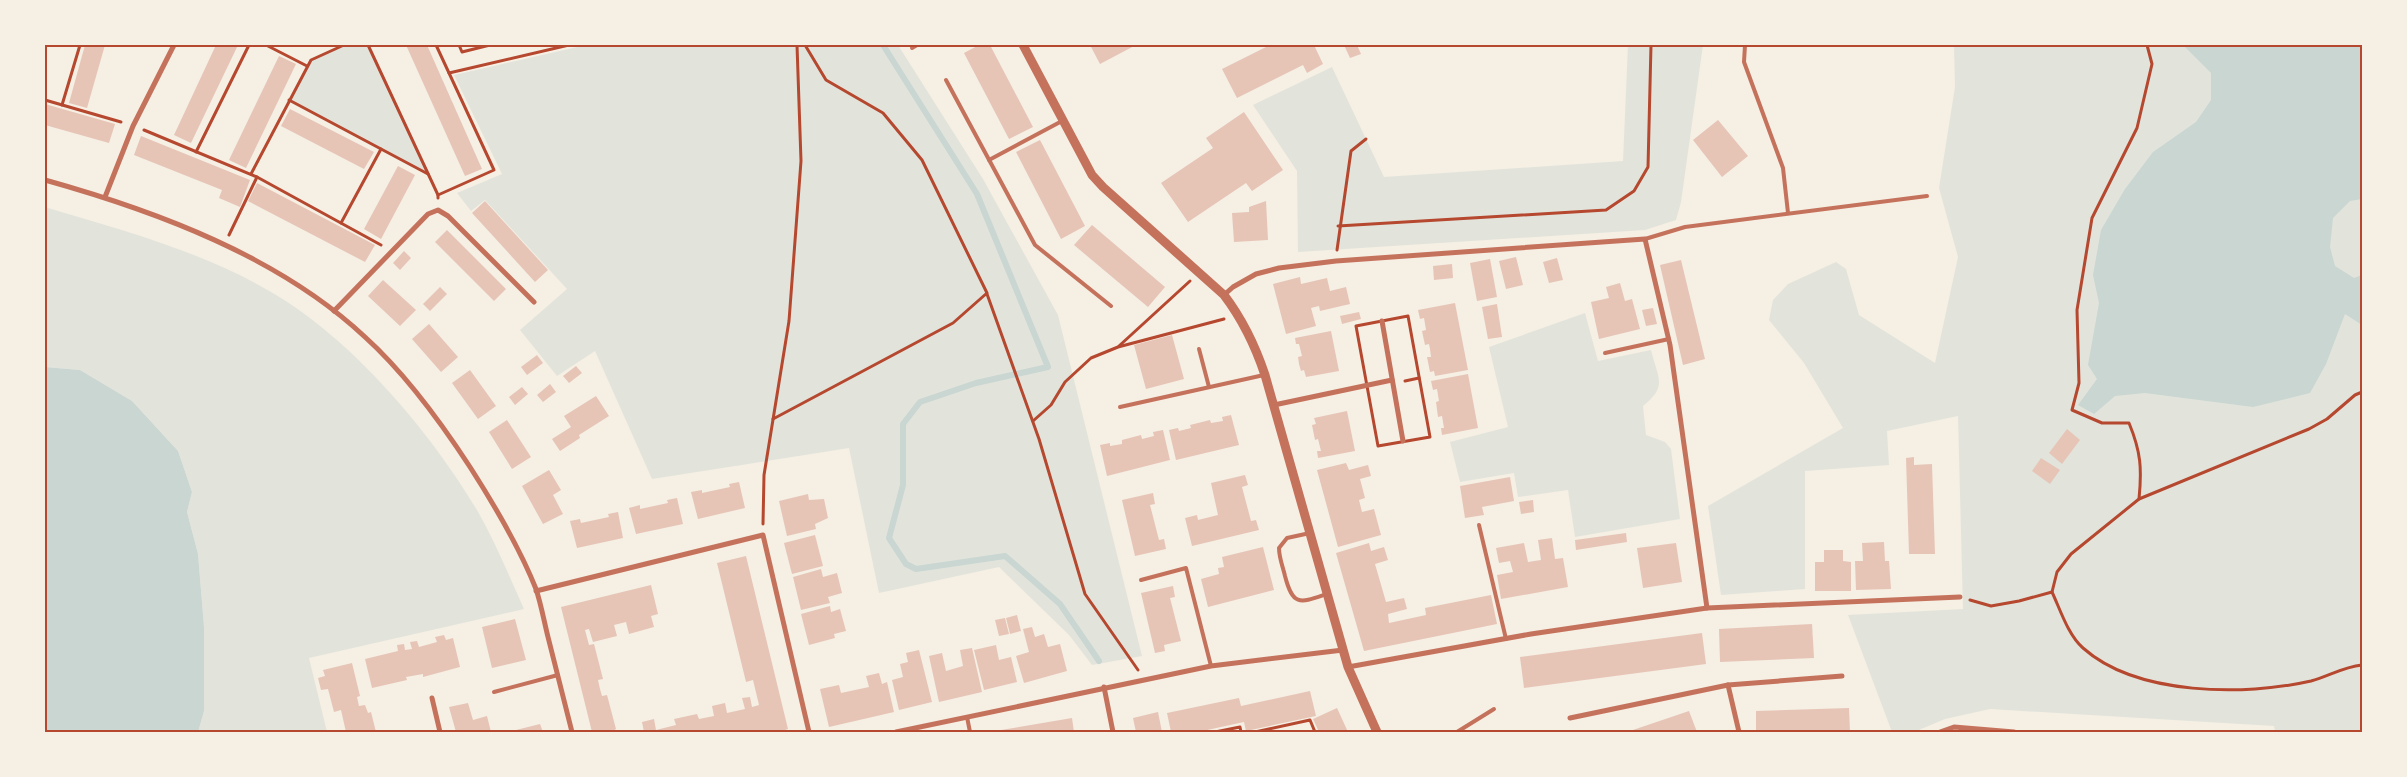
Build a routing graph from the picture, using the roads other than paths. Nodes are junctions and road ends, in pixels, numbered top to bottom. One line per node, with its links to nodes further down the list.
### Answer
1 (174, 45): 11 (street)
2 (917, 45): 5 (lane)
3 (1023, 45): 7 (street)
4 (1745, 45): 12 (lane)
5 (912, 48)
6 (946, 80): 8 (lane)
7 (1063, 120): 8 (lane); 14 (street)
8 (989, 160): 16 (lane)
9 (45, 180): 11 (street)
10 (1927, 196): 12 (lane)
11 (105, 197): 17 (street)
12 (1788, 214): 13 (lane)
13 (1645, 239): 14 (street); 19 (street)
14 (1224, 295): 22 (street)
15 (534, 302): 17 (street)
16 (1111, 306)
17 (334, 311): 31 (street)
18 (1382, 321): 23 (street)
19 (1669, 339): 21 (lane); 34 (street)
20 (1200, 349): 24 (lane)
21 (1605, 352)
22 (1265, 375): 24 (lane); 25 (street)
23 (1392, 380): 25 (street); 27 (street)
24 (1208, 387): 26 (lane)
25 (1274, 405): 29 (street)
26 (1120, 407)
27 (1404, 441)
28 (1479, 525): 35 (lane)
29 (1310, 533): 32 (street); 32 (lane)
30 (1141, 580): 37 (lane)
31 (536, 591): 39 (street); 50 (street)
32 (1328, 594): 36 (street)
33 (1960, 597): 34 (street)
34 (1707, 608): 35 (street)
35 (1506, 639): 38 (street)
36 (1344, 650): 37 (street); 38 (street)
37 (1211, 666): 42 (street)
38 (1348, 667): 54 (street)
39 (558, 675): 43 (lane); 49 (street)
40 (1842, 676): 41 (street)
41 (1728, 685): 47 (street); 56 (street)
42 (1104, 687): 46 (street); 53 (street)
43 (494, 692)
44 (432, 698): 48 (street)
45 (1494, 709): 55 (lane)
46 (967, 717): 51 (street); 52 (lane)
47 (1570, 718)
48 (440, 732)
49 (572, 732)
50 (809, 732)
51 (896, 732)
52 (970, 732)
53 (1112, 732)
54 (1377, 732)
55 (1457, 732)
56 (1739, 732)
57 (1940, 732): 58 (street)
58 (2014, 732)

